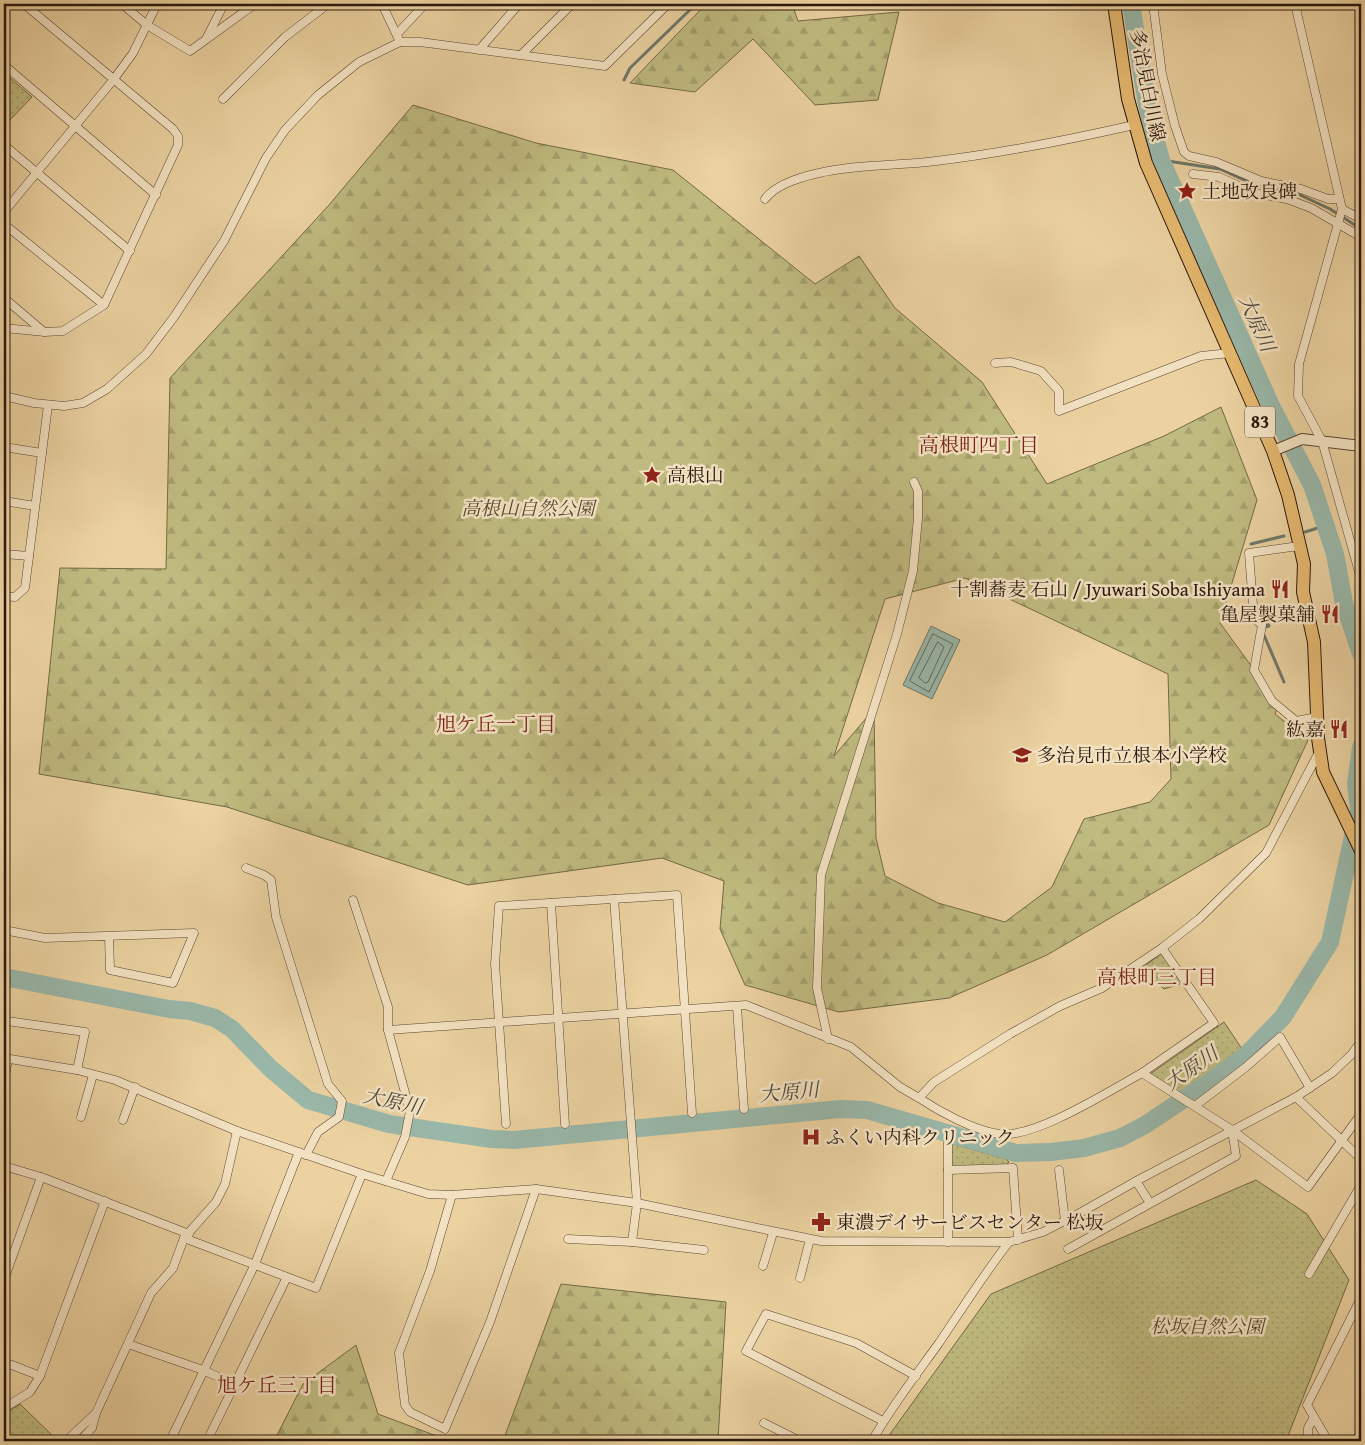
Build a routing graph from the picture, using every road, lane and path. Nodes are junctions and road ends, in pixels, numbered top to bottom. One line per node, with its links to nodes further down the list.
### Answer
1 (24, 4): 21 (street)
2 (122, 4): 15 (street)
3 (157, 4): 15 (street)
4 (224, 4): 17 (street)
5 (255, 4): 17 (street)
6 (328, 4): 22 (street)
7 (382, 4): 16 (street)
8 (425, 4): 16 (street)
9 (519, 4): 18 (street)
10 (572, 4): 19 (street)
11 (668, 4): 19 (street)
12 (1114, 4): 23 (main road, 多治見白川線 / 83)
13 (1153, 4): 30 (street)
14 (1295, 4): 30 (street)
15 (147, 25): 17 (street); 21 (street)
16 (398, 38): 18 (street); 44 (street)
17 (206, 39)
18 (479, 50): 19 (street)
19 (521, 55)
20 (4, 65): 24 (street)
21 (114, 79): 24 (street); 28 (street)
22 (223, 99)
23 (1134, 125): 29 (street); 41 (main road, 多治見白川線 / 83)
24 (76, 126): 26 (street); 28 (street)
25 (4, 145): 26 (street)
26 (37, 172): 31 (street); 36 (street)
27 (1193, 174): 32 (street)
28 (156, 195): 36 (street)
29 (765, 199)
30 (1339, 199): 32 (street)
31 (4, 212)
32 (1340, 216): 33 (street); 35 (street); 45 (street)
33 (1361, 219)
34 (4, 224): 38 (street)
35 (1361, 237)
36 (130, 251): 38 (street)
37 (4, 298): 40 (street)
38 (104, 305): 40 (street)
39 (4, 328): 40 (street)
40 (45, 332)
41 (1230, 353): 42 (street); 48 (main road, 多治見白川線 / 83)
42 (994, 363)
43 (4, 396): 44 (street)
44 (48, 405): 49 (street)
45 (1322, 440): 46 (street); 48 (street); 56 (street)
46 (1361, 446)
47 (4, 447): 49 (street)
48 (1277, 448): 53 (main road, 多治見白川線 / 83)
49 (42, 453): 52 (street)
50 (914, 482): 75 (street)
51 (4, 501): 52 (street)
52 (35, 506): 55 (street)
53 (1299, 546): 58 (main road, 多治見白川線 / 83); 58 (street)
54 (4, 554): 55 (street)
55 (29, 556): 57 (street)
56 (1361, 579)
57 (4, 596)
58 (1317, 717): 59 (main road, 多治見白川線 / 83)
59 (1320, 752): 60 (main road, 多治見白川線 / 83); 67 (street)
60 (1361, 851)
61 (246, 868): 98 (street)
62 (614, 899): 64 (street); 69 (street); 70 (street)
63 (353, 900): 74 (street)
64 (551, 903): 71 (street); 73 (street)
65 (4, 930): 66 (street)
66 (108, 936): 66 (street)
67 (1162, 948): 80 (street); 85 (street)
68 (737, 1007): 69 (street); 75 (street); 87 (street)
69 (686, 1010): 70 (street); 88 (street)
70 (623, 1015): 71 (street); 111 (street)
71 (558, 1018): 73 (street); 93 (street)
72 (7, 1021): 78 (street)
73 (499, 1021): 74 (street); 92 (street)
74 (388, 1030): 105 (street)
75 (828, 1039): 85 (street)
76 (1360, 1047): 83 (street)
77 (6, 1059): 78 (street); 81 (street)
78 (77, 1070): 79 (street)
79 (93, 1074): 82 (street); 90 (street)
80 (1142, 1074): 85 (street); 86 (street)
81 (4, 1082)
82 (135, 1087): 91 (street); 95 (street)
83 (1310, 1088): 84 (street); 86 (street)
84 (1296, 1097): 94 (street); 96 (street)
85 (919, 1098)
86 (1195, 1106): 94 (street)
87 (744, 1109)
88 (692, 1113)
89 (1361, 1114): 96 (street)
90 (81, 1117)
91 (123, 1120)
92 (506, 1124)
93 (564, 1124)
94 (1232, 1130): 96 (street); 106 (street); 112 (street)
95 (236, 1131): 98 (street); 115 (street)
96 (1340, 1140): 99 (street)
97 (948, 1143): 101 (street)
98 (303, 1153): 103 (street); 124 (street)
99 (1361, 1159)
100 (4, 1166): 104 (street)
101 (948, 1170): 118 (street); 120 (street)
102 (1059, 1170): 113 (street)
103 (362, 1174): 105 (street); 127 (street)
104 (40, 1177): 110 (street); 129 (street)
105 (386, 1181): 109 (street)
106 (1136, 1181): 112 (street); 113 (street)
107 (1361, 1185): 126 (street)
108 (536, 1189): 109 (street); 109 (street); 111 (street)
109 (452, 1195)
110 (105, 1201): 115 (street); 134 (street)
111 (637, 1203): 114 (street); 119 (street)
112 (1150, 1203): 122 (street)
113 (1065, 1221): 118 (street)
114 (773, 1232): 117 (street); 125 (street)
115 (187, 1236): 124 (street); 131 (street)
116 (568, 1239): 119 (street)
117 (810, 1240): 120 (street); 128 (street)
118 (1018, 1240): 121 (street)
119 (632, 1242): 123 (street)
120 (948, 1242): 121 (street)
121 (1009, 1242): 135 (street)
122 (1068, 1249)
123 (704, 1250)
124 (255, 1264): 127 (street); 133 (street)
125 (763, 1266)
126 (1309, 1274)
127 (287, 1277): 136 (street)
128 (800, 1278)
129 (4, 1280)
130 (1361, 1298): 139 (street)
131 (128, 1344): 133 (street); 138 (street)
132 (4, 1362): 134 (street)
133 (203, 1370): 136 (street); 144 (street)
134 (40, 1376): 137 (street)
135 (916, 1376): 140 (street); 140 (street)
136 (236, 1385): 145 (street)
137 (4, 1408)
138 (96, 1413): 142 (street); 143 (street)
139 (1314, 1417): 148 (street); 149 (street)
140 (883, 1421): 147 (street)
141 (764, 1423): 146 (street)
142 (66, 1441)
143 (80, 1441)
144 (170, 1441)
145 (207, 1441)
146 (800, 1441)
147 (872, 1441)
148 (1308, 1441)
149 (1328, 1441)

